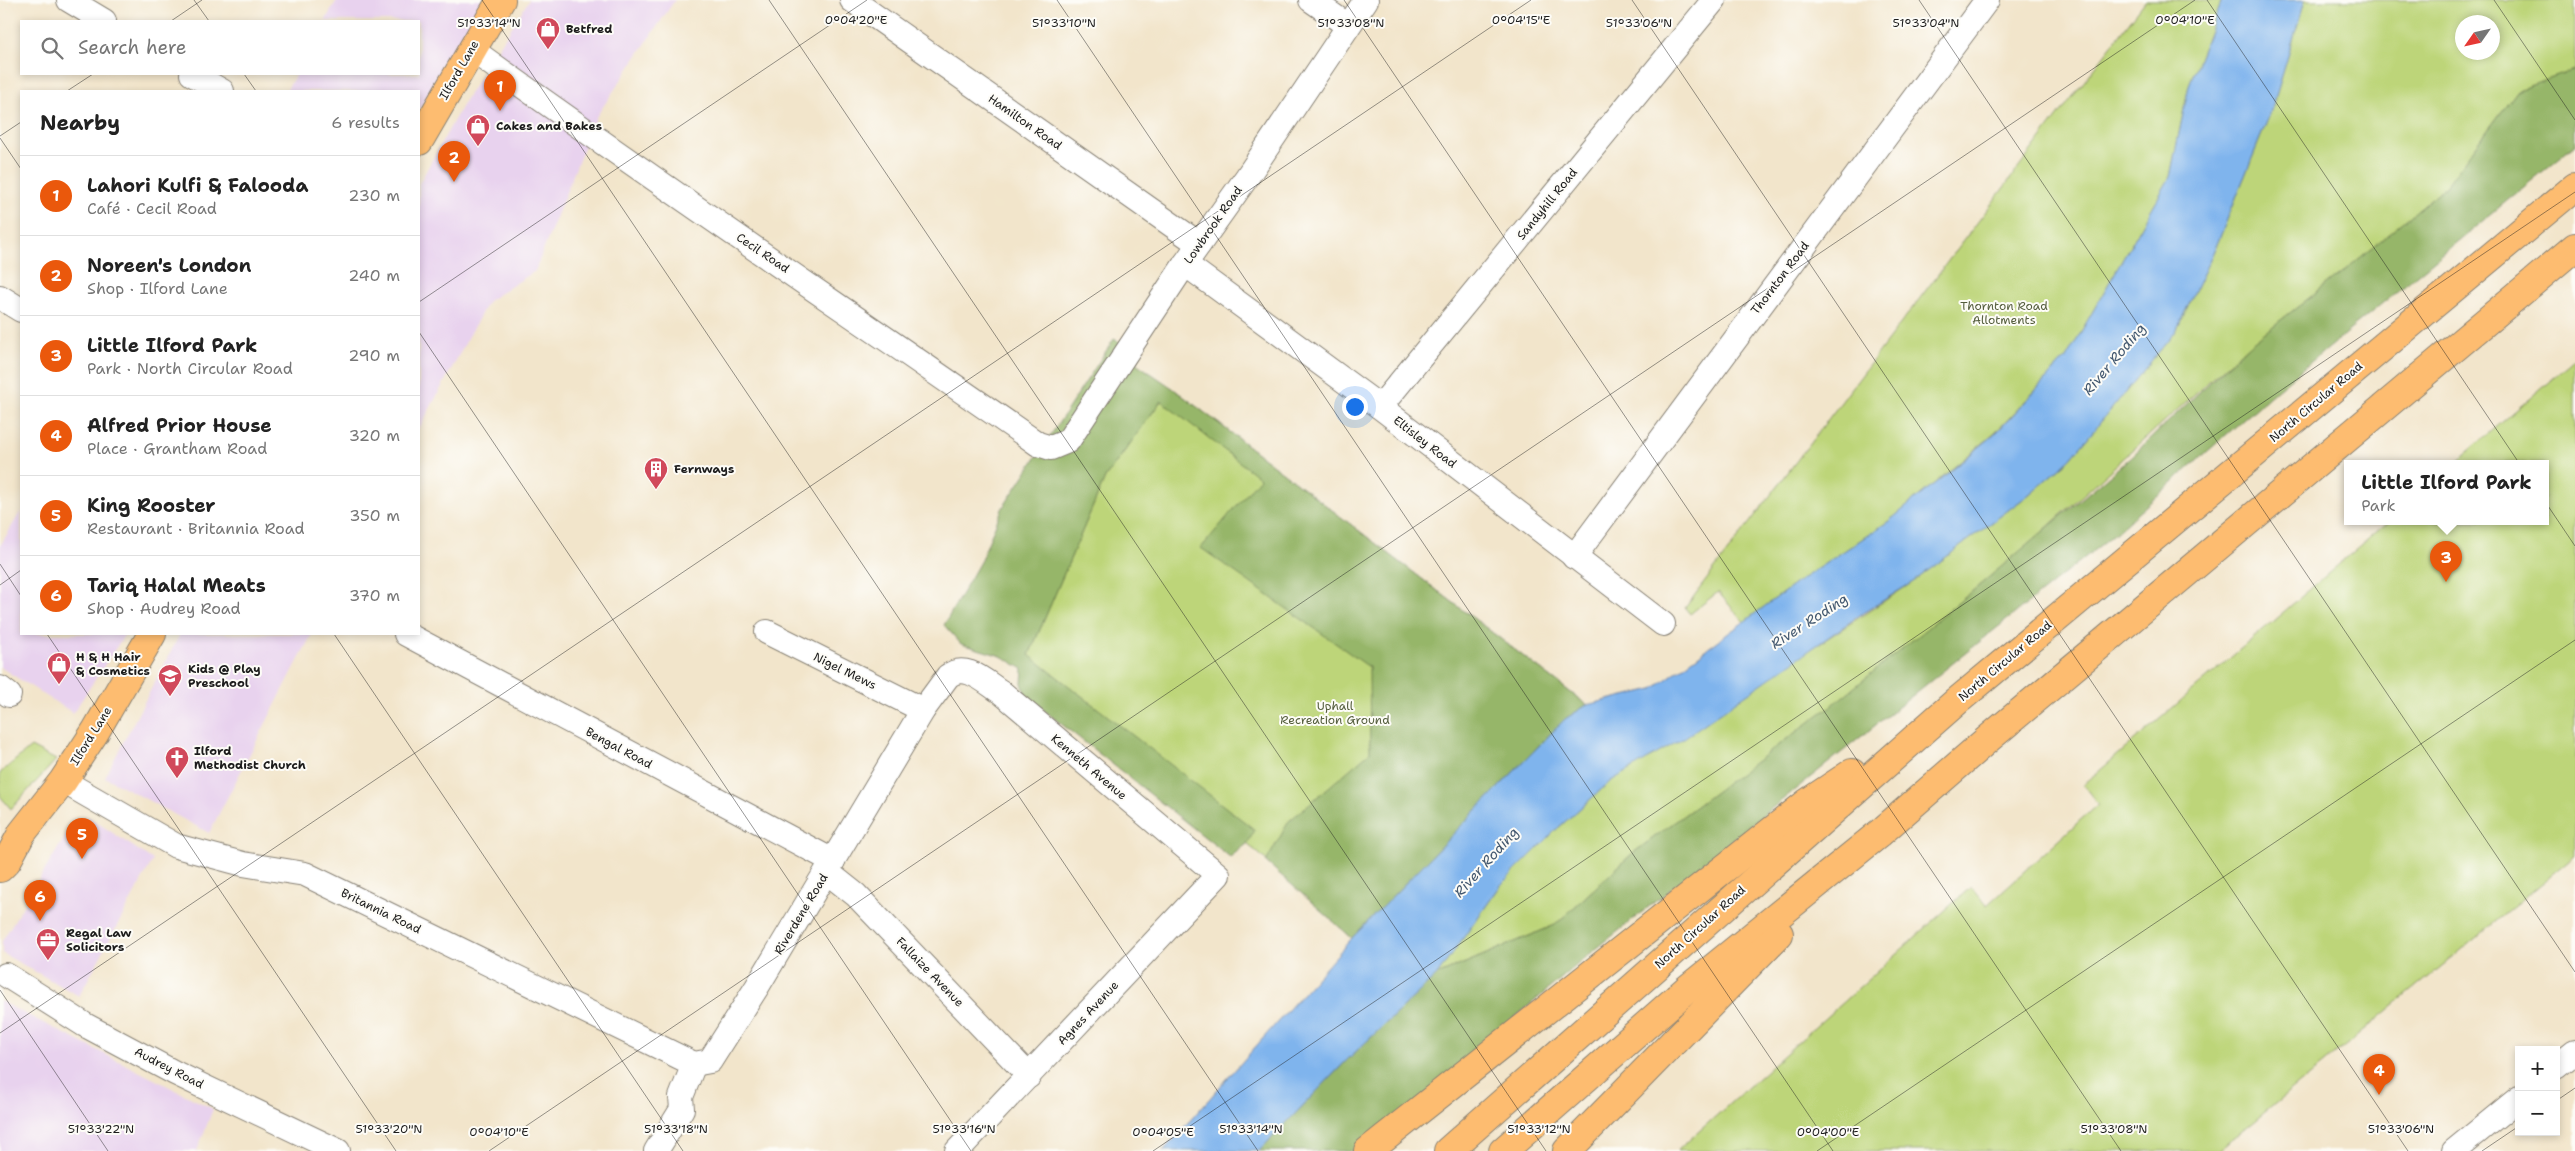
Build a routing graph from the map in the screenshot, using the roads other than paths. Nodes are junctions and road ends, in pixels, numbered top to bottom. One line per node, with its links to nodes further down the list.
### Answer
1 (69, 0): 8 (street)
2 (501, 0): 10 (main road, Ilford Lane)
3 (852, 0): 15 (street, Hamilton Road)
4 (1311, 0): 9 (street)
5 (1366, 0): 9 (street, Lowbrook Road)
6 (1714, 0): 20 (street, Sandyhill Road)
7 (1987, 0): 22 (street, Thornton Road)
8 (102, 20)
9 (1347, 25): 15 (street, Lowbrook Road)
10 (471, 49): 13 (main road, Ilford Lane); 21 (street, Cecil Road)
11 (194, 75): 12 (street)
12 (220, 90)
13 (420, 139)
14 (2575, 187): 28 (main road, North Circular Road)
15 (1199, 244): 17 (street, Lowbrook Road)
16 (2575, 247): 31 (main road)
17 (1185, 264): 20 (street, Eltisley Road); 21 (street, Lowbrook Road)
18 (0, 297): 19 (street)
19 (20, 309)
20 (1380, 407): 22 (street, Eltisley Road)
21 (1058, 446)
22 (1574, 557): 23 (street, Eltisley Road)
23 (1663, 624)
24 (767, 632): 29 (street, Nigel Mews)
25 (151, 635): 30 (main road, Ilford Lane)
26 (408, 635): 33 (street, Bengal Road)
27 (954, 672): 29 (street, Riverdene Road); 35 (street, Kenneth Avenue)
28 (1956, 702): 45 (main road); 46 (main road, North Circular Road)
29 (923, 710): 33 (street, Riverdene Road)
30 (63, 781): 32 (main road, Ilford Lane); 38 (street, Britannia Road)
31 (1880, 833): 47 (main road); 48 (main road)
32 (11, 837): 34 (main road, Ilford Lane)
33 (830, 867): 38 (street, Riverdene Road); 40 (street, Fallaize Avenue)
34 (0, 868)
35 (1218, 876): 40 (street, Agnes Avenue)
36 (6, 975): 42 (street, Audrey Road)
37 (2575, 1052): 39 (street)
38 (694, 1064): 43 (street)
39 (2560, 1064)
40 (1029, 1076): 44 (street, Agnes Avenue)
41 (2515, 1101): 49 (street)
42 (338, 1151)
43 (656, 1151)
44 (957, 1151)
45 (1368, 1151)
46 (1448, 1151)
47 (1503, 1151)
48 (1567, 1151)
49 (2454, 1151)

